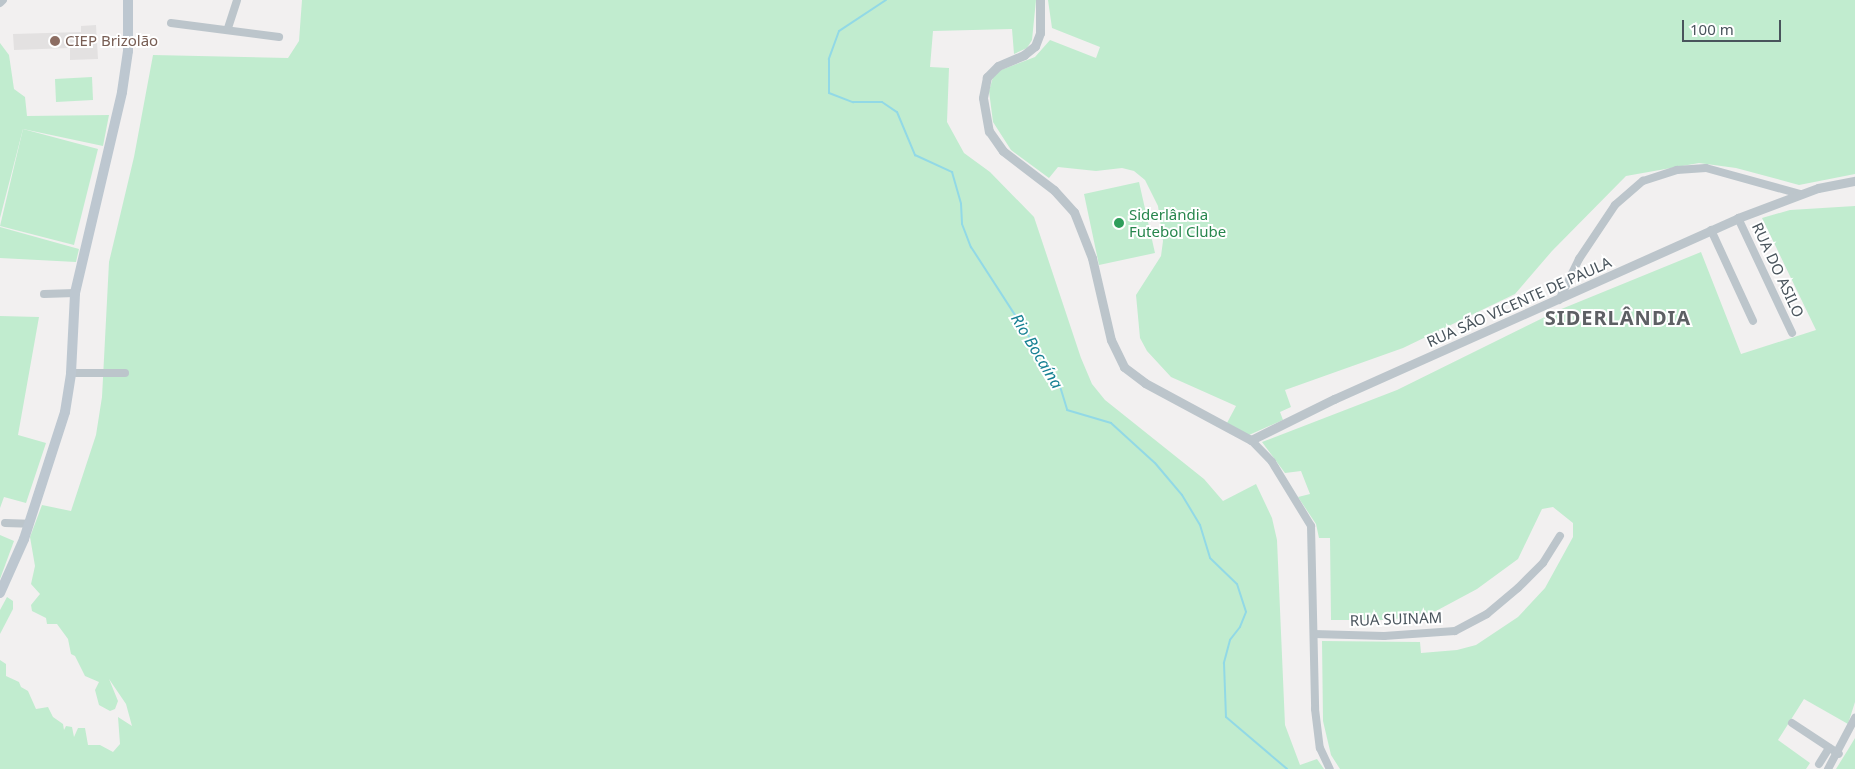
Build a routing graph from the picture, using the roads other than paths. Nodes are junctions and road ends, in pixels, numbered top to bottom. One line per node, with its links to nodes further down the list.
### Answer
1 (2, 0): 5 (street)
2 (128, 0): 13 (main road)
3 (237, 0): 7 (street)
4 (1040, 0): 20 (street)
5 (0, 3)
6 (170, 23): 7 (street)
7 (228, 28): 8 (street)
8 (279, 37)
9 (1855, 181): 10 (street, RUA SÃO VICENTE DE PAULA)
10 (1800, 194): 11 (street, RUA SÃO VICENTE DE PAULA); 15 (street)
11 (1738, 218): 12 (street, RUA SÃO VICENTE DE PAULA); 17 (street, RUA DO ASILO)
12 (1711, 230): 15 (street, RUA SÃO VICENTE DE PAULA); 16 (street)
13 (75, 293): 14 (street); 18 (main road)
14 (44, 294)
15 (1559, 300): 20 (street, RUA SÃO VICENTE DE PAULA)
16 (1752, 321)
17 (1792, 333)
18 (71, 373): 19 (street); 22 (main road)
19 (125, 374)
20 (1251, 440): 25 (street)
21 (5, 523): 22 (street)
22 (29, 524): 24 (main road)
23 (1560, 536): 25 (street, RUA SUINAM)
24 (0, 593)
25 (1314, 634): 31 (street)
26 (1855, 718): 29 (street)
27 (1792, 723): 28 (street)
28 (1830, 748): 29 (street); 30 (street)
29 (1839, 754): 32 (street)
30 (1819, 764)
31 (1330, 769)
32 (1828, 769)

